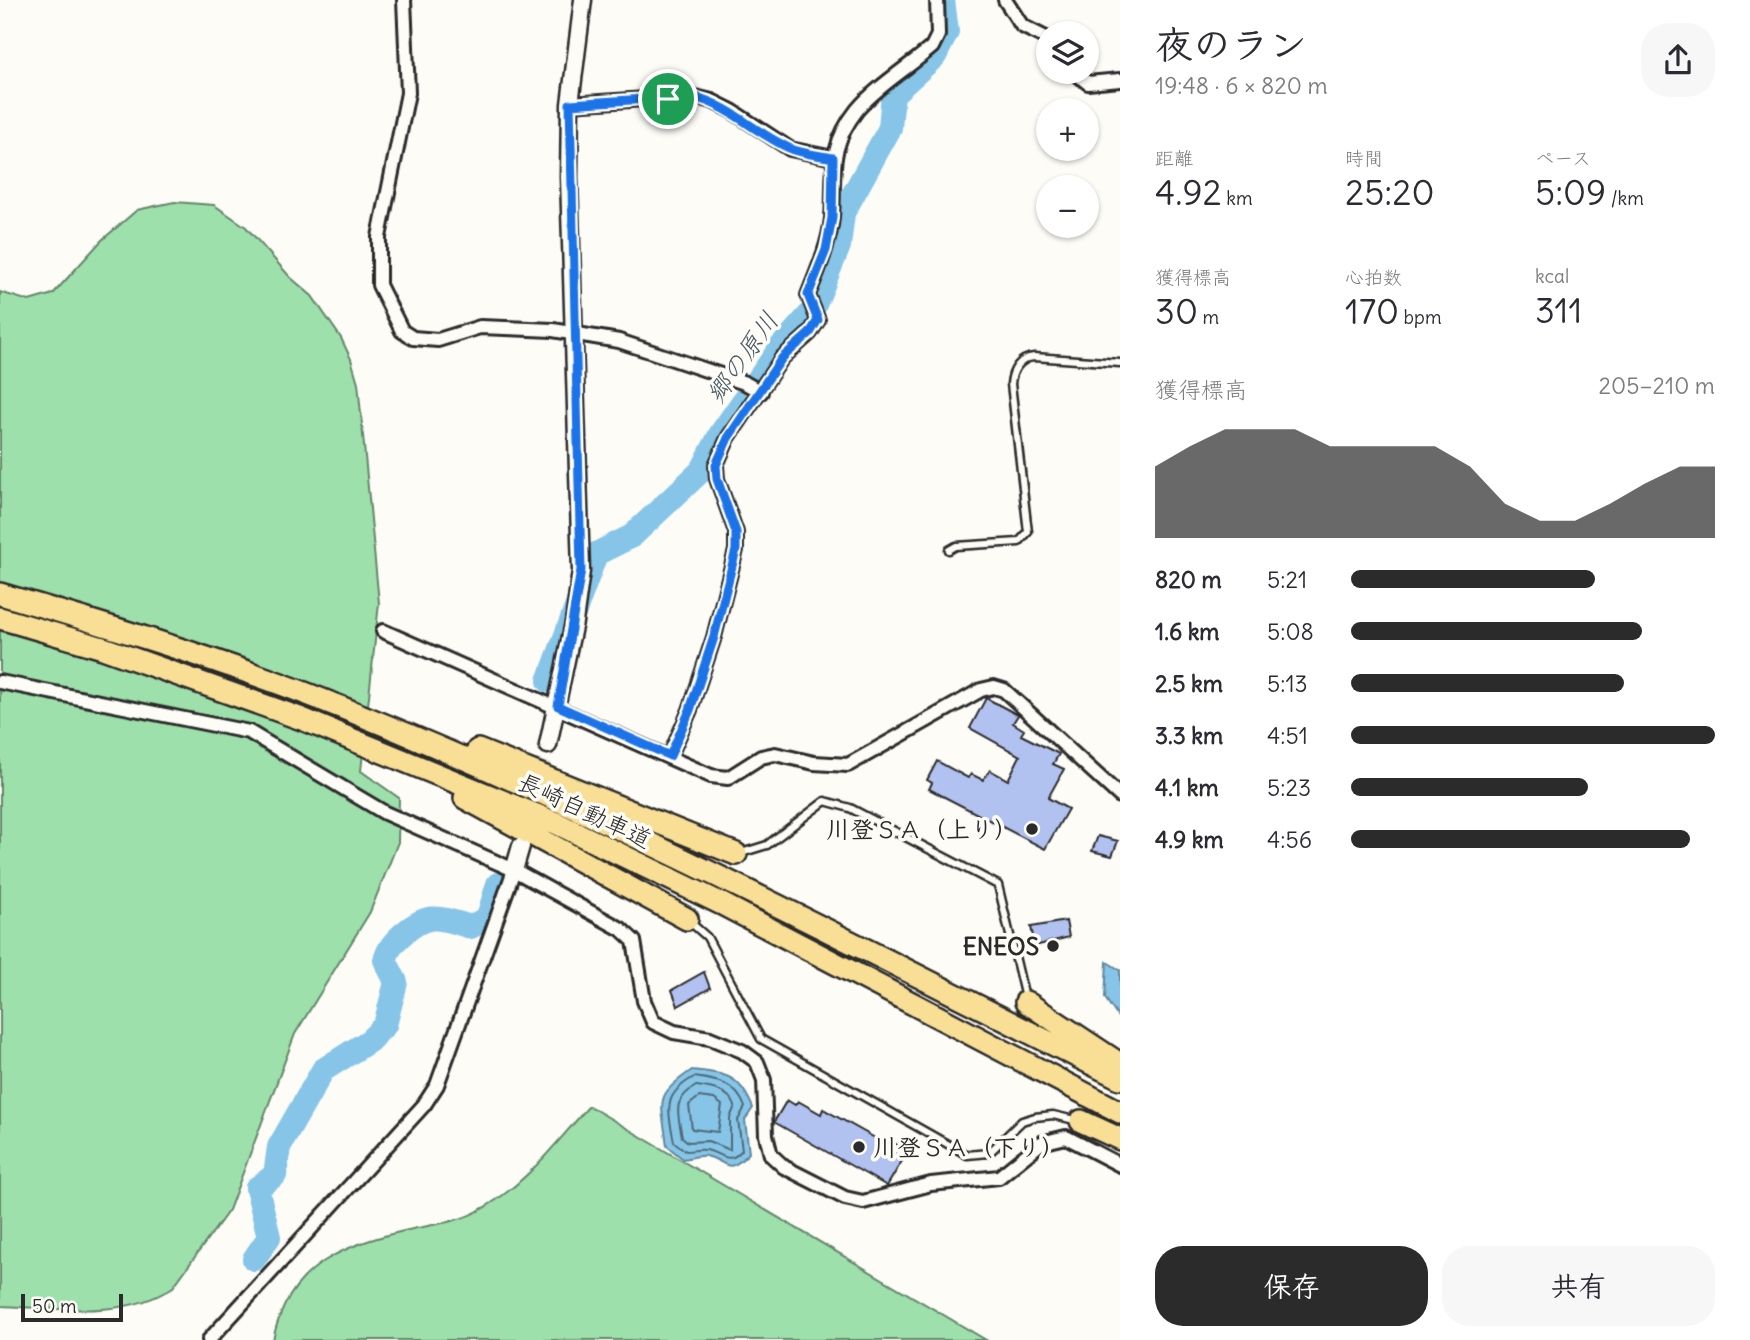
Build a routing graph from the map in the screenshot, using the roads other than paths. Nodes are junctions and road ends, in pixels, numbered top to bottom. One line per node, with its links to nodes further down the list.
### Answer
1 (404, 0): 10 (street)
2 (583, 0): 8 (street)
3 (937, 0): 9 (street)
4 (1005, 0): 5 (street)
5 (1036, 33)
6 (1120, 80): 7 (street)
7 (1099, 81)
8 (570, 104): 9 (street); 10 (street)
9 (833, 158): 12 (street)
10 (574, 334): 12 (street); 19 (street)
11 (1120, 363): 13 (lane)
12 (761, 392): 21 (street)
13 (949, 551)
14 (0, 594): 18 (highway, 長崎自動車道)
15 (0, 618): 22 (highway, 長崎自動車道)
16 (383, 631): 19 (street)
17 (0, 682): 26 (street)
18 (313, 696): 25 (highway); 30 (highway, 長崎自動車道)
19 (558, 706): 20 (street); 21 (street)
20 (548, 746)
21 (670, 756): 23 (street)
22 (400, 758): 27 (highway); 31 (highway, 長崎自動車道)
23 (1120, 796)
24 (521, 846): 26 (street)
25 (736, 854): 28 (lane)
26 (514, 870): 34 (street); 35 (street)
27 (687, 919): 32 (lane)
28 (1026, 1002): 29 (highway)
29 (1120, 1064)
30 (1120, 1078)
31 (1120, 1112)
32 (1081, 1121): 33 (highway)
33 (1120, 1139)
34 (1120, 1165)
35 (209, 1340)

